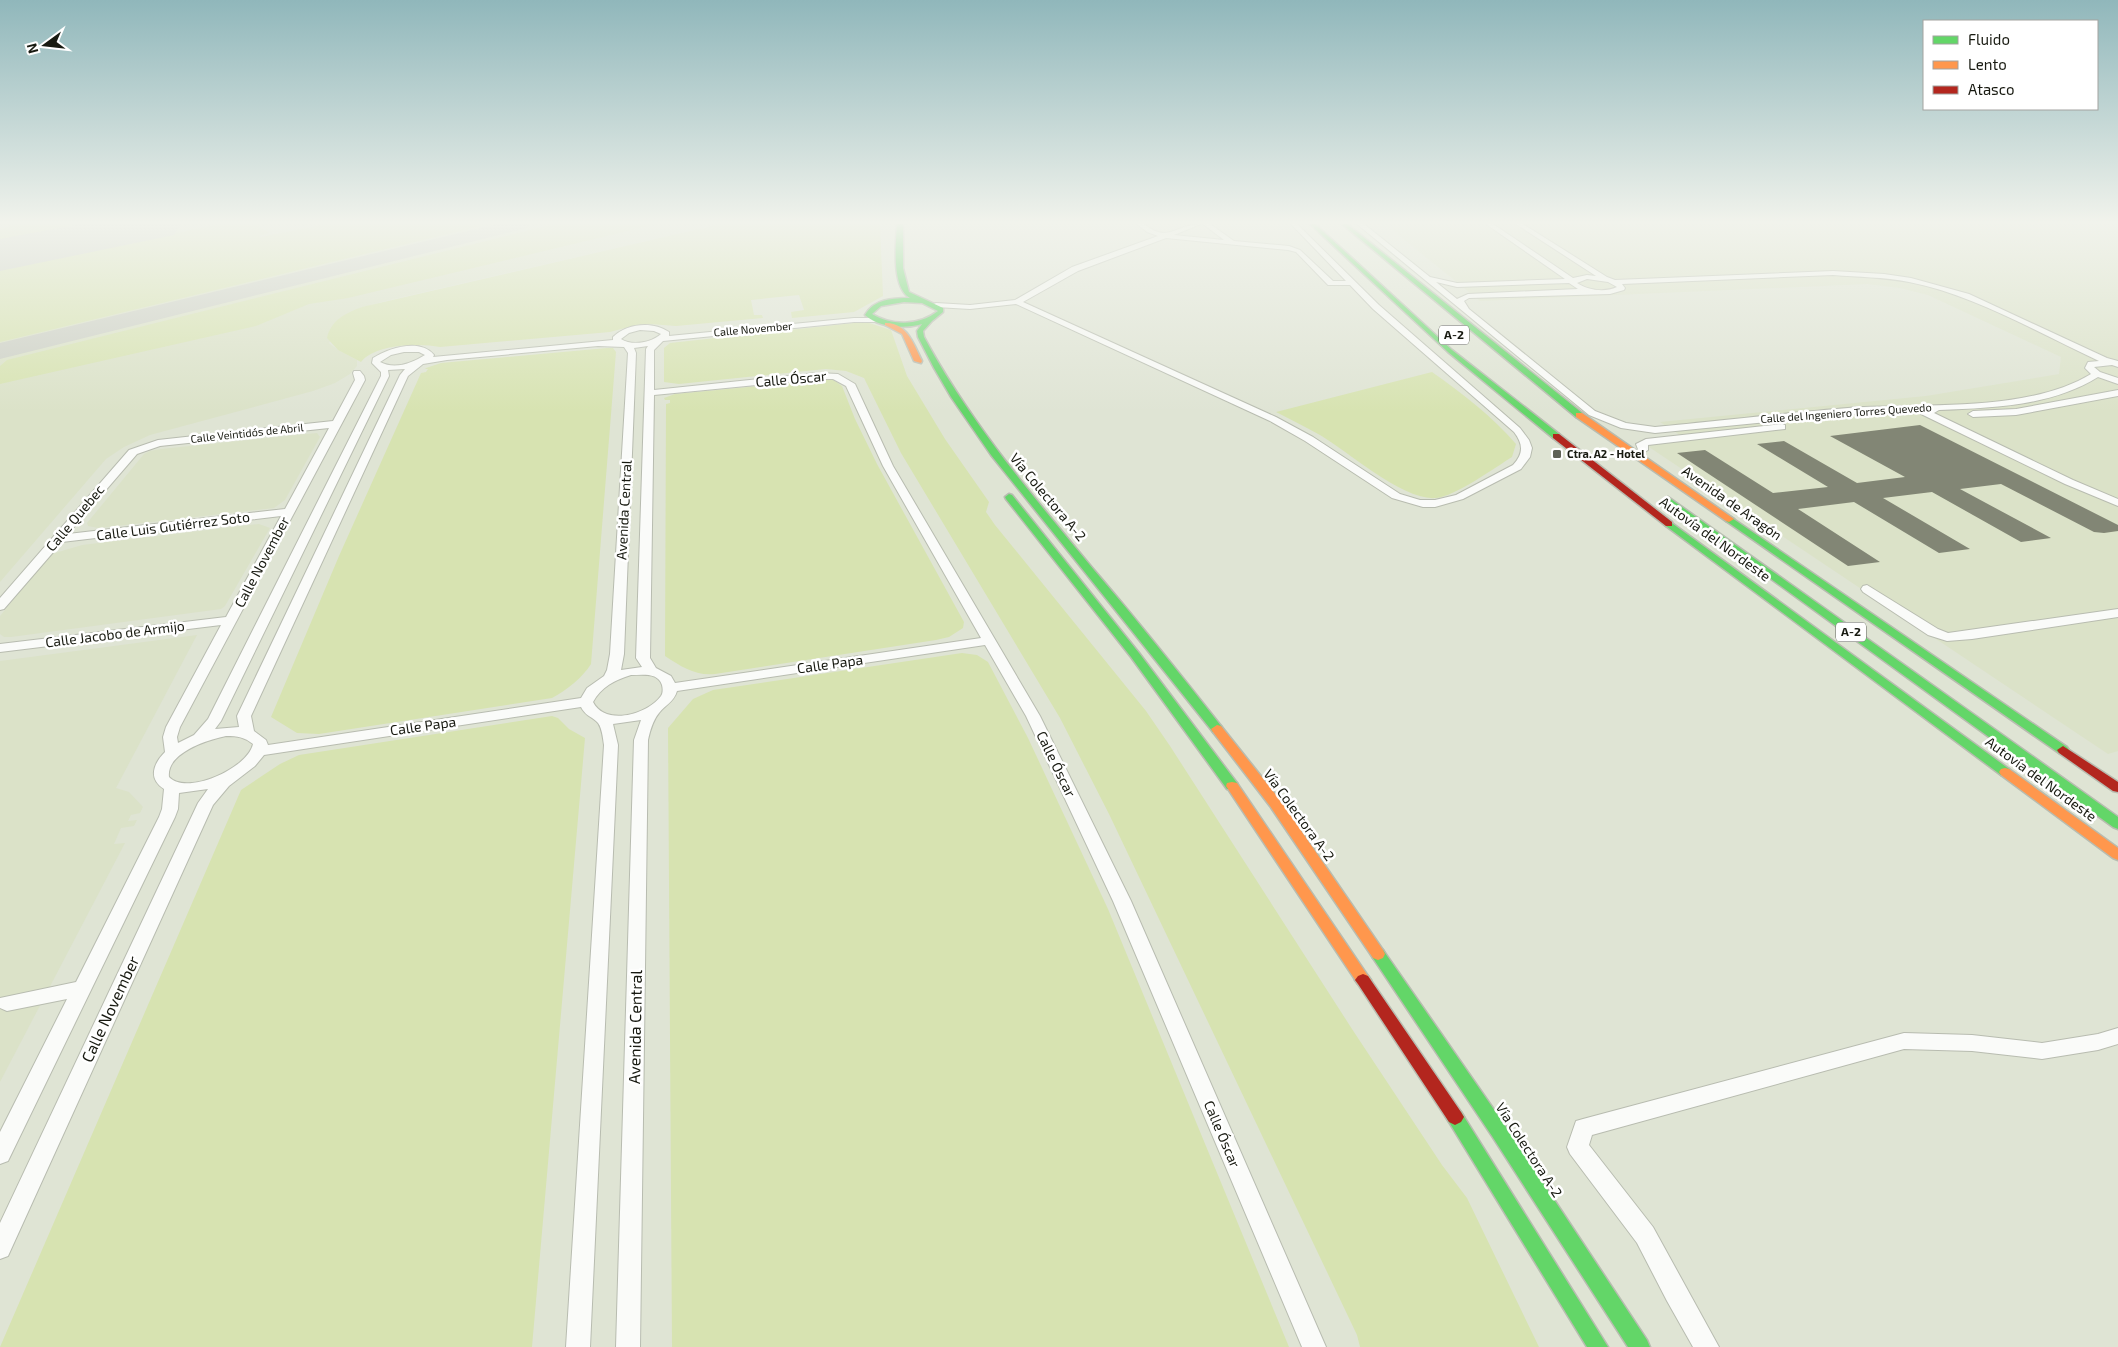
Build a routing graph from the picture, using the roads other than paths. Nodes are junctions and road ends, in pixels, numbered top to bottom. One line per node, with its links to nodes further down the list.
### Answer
1 (892, 287): 21 (main road)
2 (905, 287): 19 (main road)
3 (1044, 287): 20 (street)
4 (1355, 287): 20 (street)
5 (1380, 287): 72 (main road, Autovía del Nordeste / A-2)
6 (1397, 287): 17 (main road)
7 (1420, 287): 42 (main road, Avenida de Aragón)
8 (1429, 287): 42 (street)
9 (1436, 287): 22 (street)
10 (1468, 287): 18 (street)
11 (1577, 287): 16 (street)
12 (1629, 287): 15 (street)
13 (1927, 287): 32 (street)
14 (1936, 287): 33 (street)
15 (1621, 288): 16 (street)
16 (1592, 291): 18 (street)
17 (1405, 294)
18 (1485, 295): 22 (street)
19 (923, 301): 21 (main road); 23 (main road)
20 (1017, 302): 23 (street)
21 (884, 303): 24 (main road)
22 (1466, 311): 42 (street)
23 (935, 313): 25 (main road); 82 (main road, Vía Colectora A-2)
24 (871, 316): 25 (main road); 26 (street, Calle November); 28 (street, Calle November)
25 (887, 324): 35 (main road)
26 (660, 329): 27 (street, Calle November); 28 (street)
27 (621, 333): 29 (street, Avenida Central); 30 (street)
28 (658, 340): 29 (street, Calle November); 39 (street, Avenida Central)
29 (623, 344): 31 (street); 59 (street, Avenida Central)
30 (427, 350): 31 (street); 34 (street)
31 (420, 362): 34 (street); 64 (street)
32 (2096, 363): 33 (street); 37 (street)
33 (2118, 364)
34 (379, 365): 65 (street, Calle November)
35 (922, 369)
36 (357, 373): 44 (street, Calle November)
37 (2097, 374): 38 (street); 41 (street, Calle del Ingeniero Torres Quevedo)
38 (2118, 381)
39 (649, 393): 56 (street, Calle Óscar); 58 (street, Avenida Central)
40 (2118, 393): 41 (street, Calle del Ingeniero Torres Quevedo)
41 (1960, 410): 42 (street, Calle del Ingeniero Torres Quevedo); 43 (street, Calle del Ingeniero Torres Quevedo)
42 (1587, 415): 70 (main road, Avenida de Aragón)
43 (1931, 416): 46 (street, Calle del Ingeniero Torres Quevedo); 49 (street)
44 (336, 424): 45 (street, Calle Veintidós de Abril); 50 (street, Calle November)
45 (158, 443): 51 (street, Calle Quebec)
46 (1643, 450)
47 (1005, 492): 81 (main road)
48 (1660, 494): 71 (main road, Autovía del Nordeste / A-2)
49 (2118, 503)
50 (288, 512): 51 (street, Calle Luis Gutiérrez Soto); 55 (street, Calle November)
51 (57, 539): 53 (street, Calle Quebec)
52 (1867, 589): 54 (street)
53 (0, 606)
54 (2118, 613)
55 (230, 620): 57 (street, Calle Jacobo de Armijo); 67 (street, Calle November)
56 (989, 641): 60 (street, Calle Papa); 80 (street, Calle Óscar)
57 (0, 648)
58 (651, 671): 59 (street); 60 (street)
59 (610, 677): 61 (street)
60 (670, 688): 62 (street, Avenida Central)
61 (586, 702): 63 (street); 66 (street, Calle Papa)
62 (654, 710): 63 (street); 79 (street, Avenida Central)
63 (603, 718): 78 (street)
64 (247, 733): 65 (street); 66 (street)
65 (199, 739): 67 (street)
66 (260, 751): 68 (street)
67 (174, 754): 69 (street)
68 (230, 777): 69 (street); 77 (street, Calle November)
69 (172, 786): 73 (street)
70 (2118, 788)
71 (2118, 824)
72 (2118, 855)
73 (82, 988): 74 (street); 76 (street)
74 (7, 1003)
75 (2118, 1036): 83 (street)
76 (0, 1154)
77 (0, 1248)
78 (578, 1347)
79 (628, 1347)
80 (1314, 1347)
81 (1598, 1347)
82 (1640, 1347)
83 (1707, 1347)

